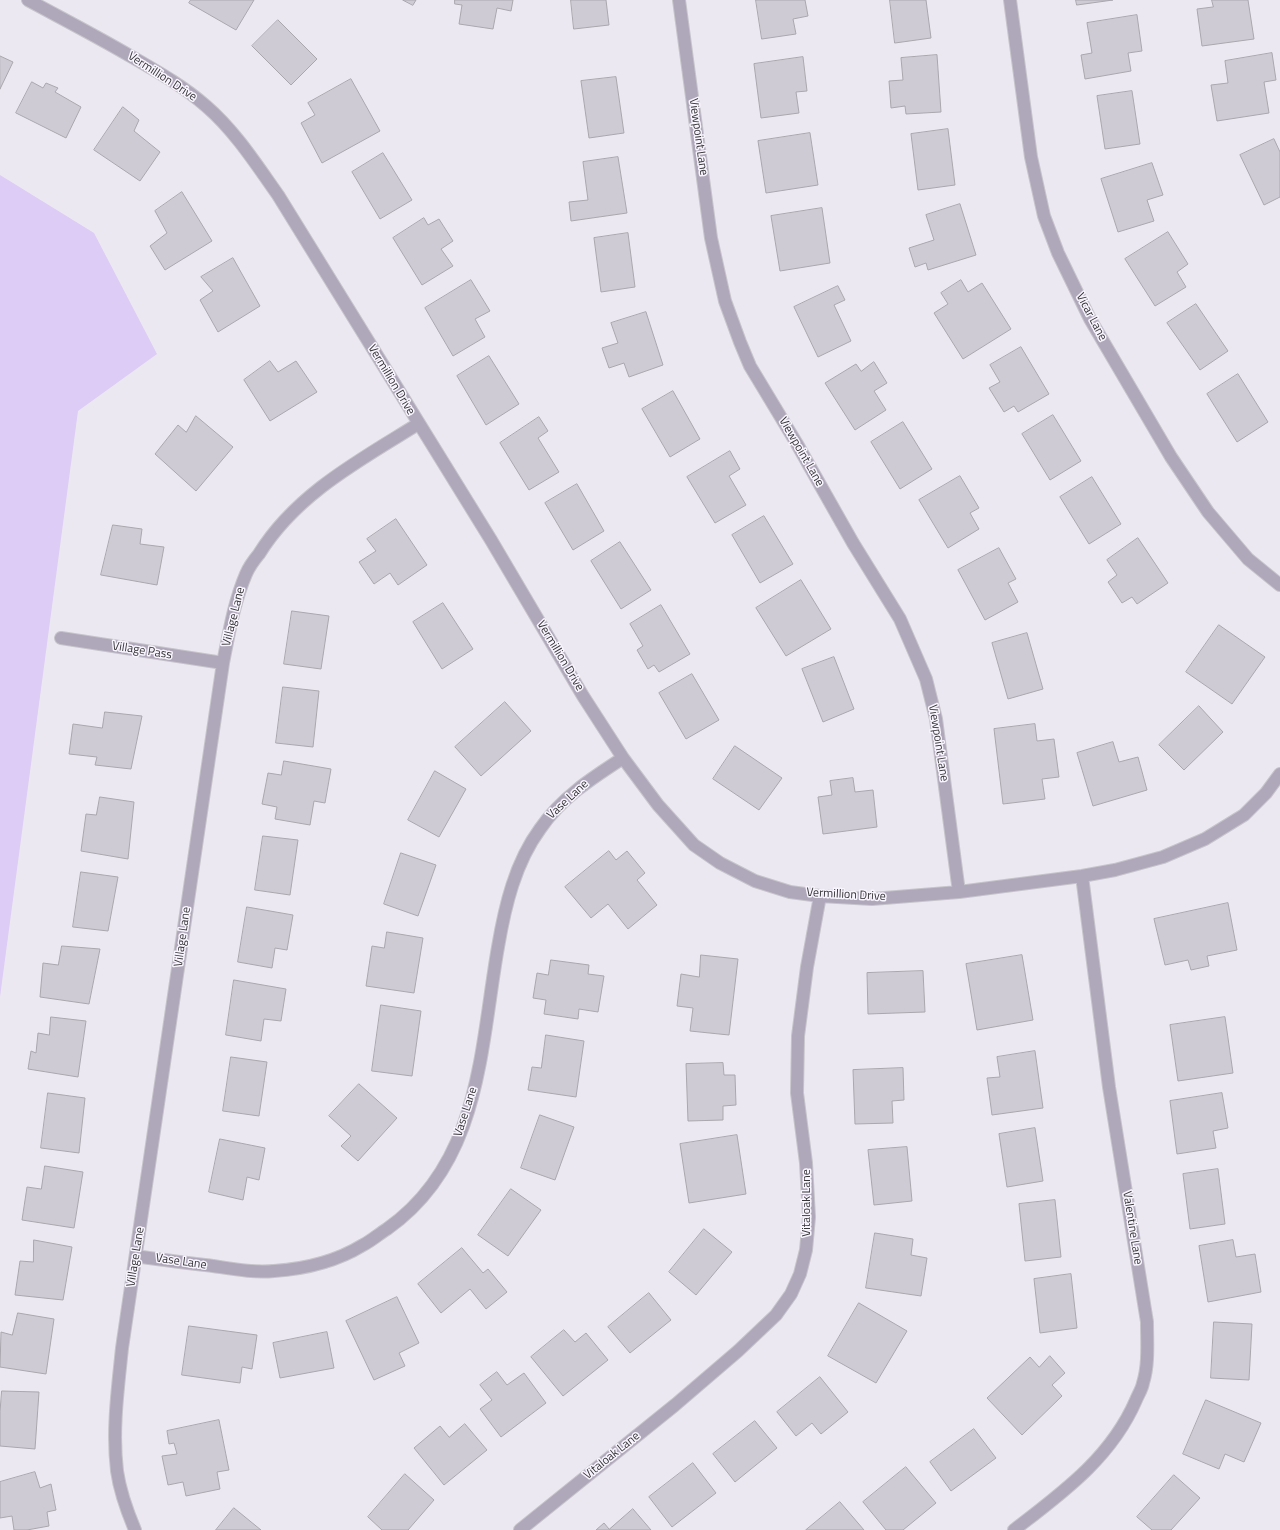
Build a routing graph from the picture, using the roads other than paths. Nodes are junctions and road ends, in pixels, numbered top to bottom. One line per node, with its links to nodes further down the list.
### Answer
1 (28, 0): 4 (street, Vermillion Drive)
2 (679, 0): 11 (street, Viewpoint Lane)
3 (1010, 0): 5 (street, Vicar Lane)
4 (418, 424): 7 (street, Village Lane); 8 (street, Vermillion Drive)
5 (1280, 585)
6 (61, 638): 7 (street, Village Pass)
7 (222, 663): 13 (street, Village Lane)
8 (623, 758): 12 (street, Vermillion Drive); 13 (street, Vase Lane)
9 (1280, 774): 10 (street, Vermillion Drive)
10 (1082, 876): 11 (street, Vermillion Drive); 16 (street, Valentine Lane)
11 (959, 892): 12 (street, Vermillion Drive)
12 (820, 896): 15 (street, Vitaloak Lane)
13 (136, 1256): 14 (street, Village Lane)
14 (135, 1530)
15 (520, 1530)
16 (1014, 1530)

